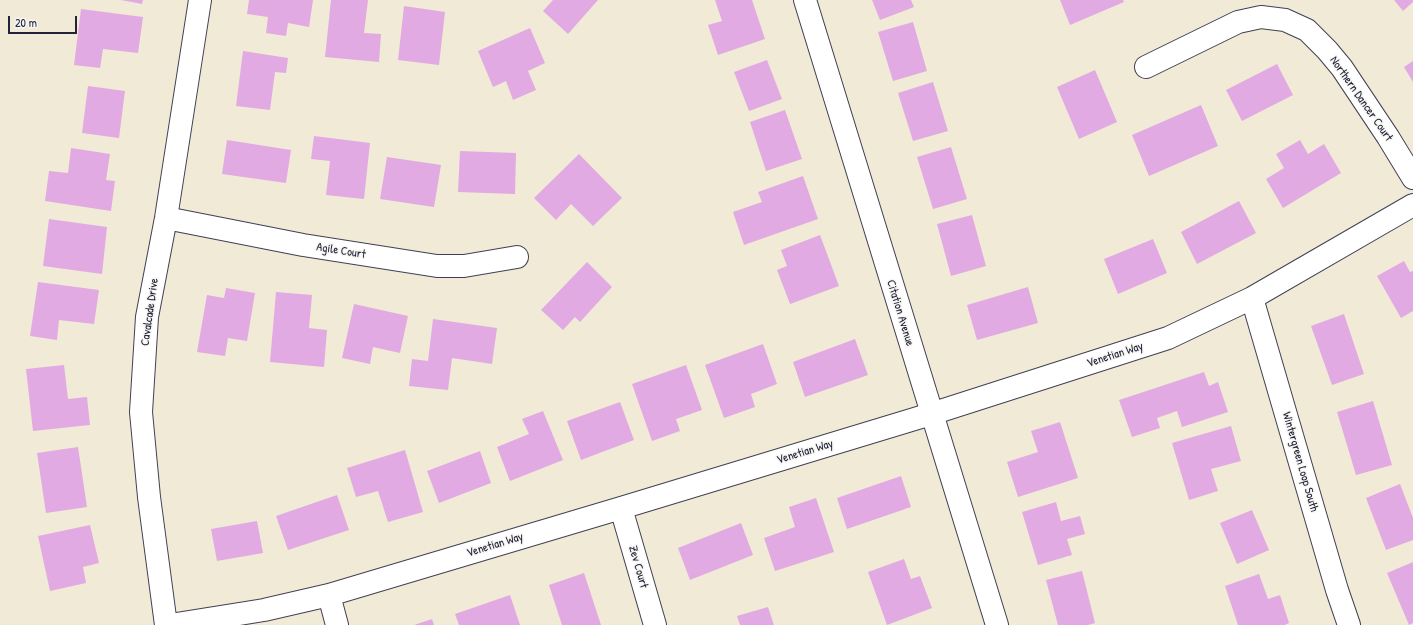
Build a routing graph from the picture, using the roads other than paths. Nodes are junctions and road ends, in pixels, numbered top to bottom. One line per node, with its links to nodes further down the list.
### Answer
1 (200, 0): 6 (street, Cavalcade Drive)
2 (805, 0): 9 (street, Citation Avenue)
3 (1146, 67): 4 (street, Northern Dancer Court)
4 (1413, 178)
5 (1413, 205): 8 (street, Venetian Way)
6 (166, 218): 7 (street, Agile Court); 12 (street, Cavalcade Drive)
7 (518, 257)
8 (1252, 298): 9 (street, Venetian Way); 17 (street, Wintergreen Loop South)
9 (931, 414): 10 (street, Venetian Way); 16 (street, Citation Avenue)
10 (621, 508): 11 (street, Venetian Way); 15 (street, Zev Court)
11 (329, 595): 13 (street, Venetian Way); 14 (street)
12 (166, 625)
13 (170, 625)
14 (337, 625)
15 (655, 625)
16 (997, 625)
17 (1349, 625)

